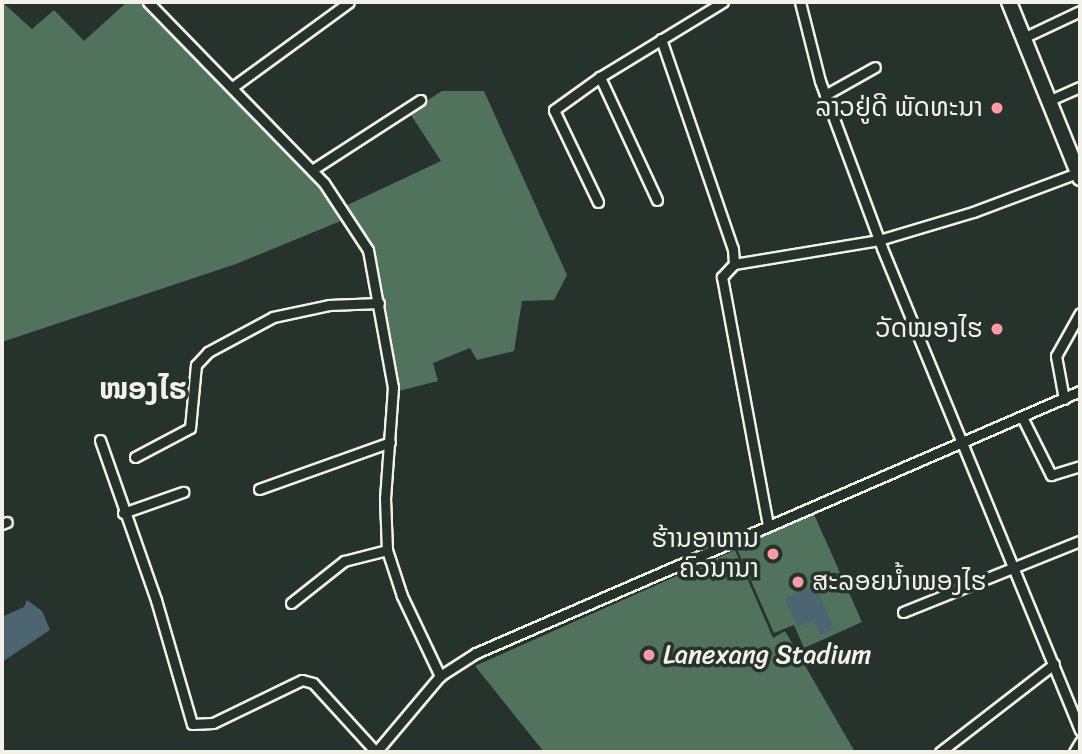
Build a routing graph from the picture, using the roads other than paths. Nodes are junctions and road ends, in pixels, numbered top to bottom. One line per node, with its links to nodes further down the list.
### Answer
1 (148, 2): 11 (street)
2 (349, 2): 11 (street)
3 (723, 2): 7 (street)
4 (800, 2): 13 (street)
5 (1009, 2): 8 (main road)
6 (1080, 11): 8 (street)
7 (661, 38): 10 (street); 21 (street)
8 (1023, 38): 15 (main road)
9 (875, 67): 13 (street)
10 (600, 77): 18 (street); 19 (street)
11 (234, 86): 16 (street)
12 (1080, 87): 15 (street)
13 (825, 95): 20 (street)
14 (420, 100): 16 (street)
15 (1048, 101): 17 (main road)
16 (312, 170): 22 (street)
17 (1080, 175): 20 (street)
18 (657, 200)
19 (598, 202)
20 (879, 240): 21 (street); 29 (street)
21 (734, 264): 35 (street)
22 (379, 303): 28 (street); 30 (street)
23 (1080, 313): 25 (street)
24 (1080, 391): 25 (street)
25 (1063, 399): 26 (street)
26 (1022, 416): 29 (street); 31 (street)
27 (100, 440): 34 (street)
28 (390, 442): 32 (street); 37 (street)
29 (960, 447): 35 (street); 38 (street)
30 (135, 457)
31 (1080, 466)
32 (260, 489)
33 (183, 492): 34 (street)
34 (123, 513): 45 (street)
35 (768, 526): 42 (street)
36 (1080, 541): 38 (street)
37 (387, 550): 39 (street); 42 (street)
38 (1014, 570): 40 (street); 41 (street)
39 (291, 603)
40 (903, 612)
41 (1054, 664): 43 (street); 46 (street)
42 (440, 676): 45 (street)
43 (1080, 730)
44 (1080, 742): 47 (street)
45 (376, 752)
46 (940, 752)
47 (1074, 752)

